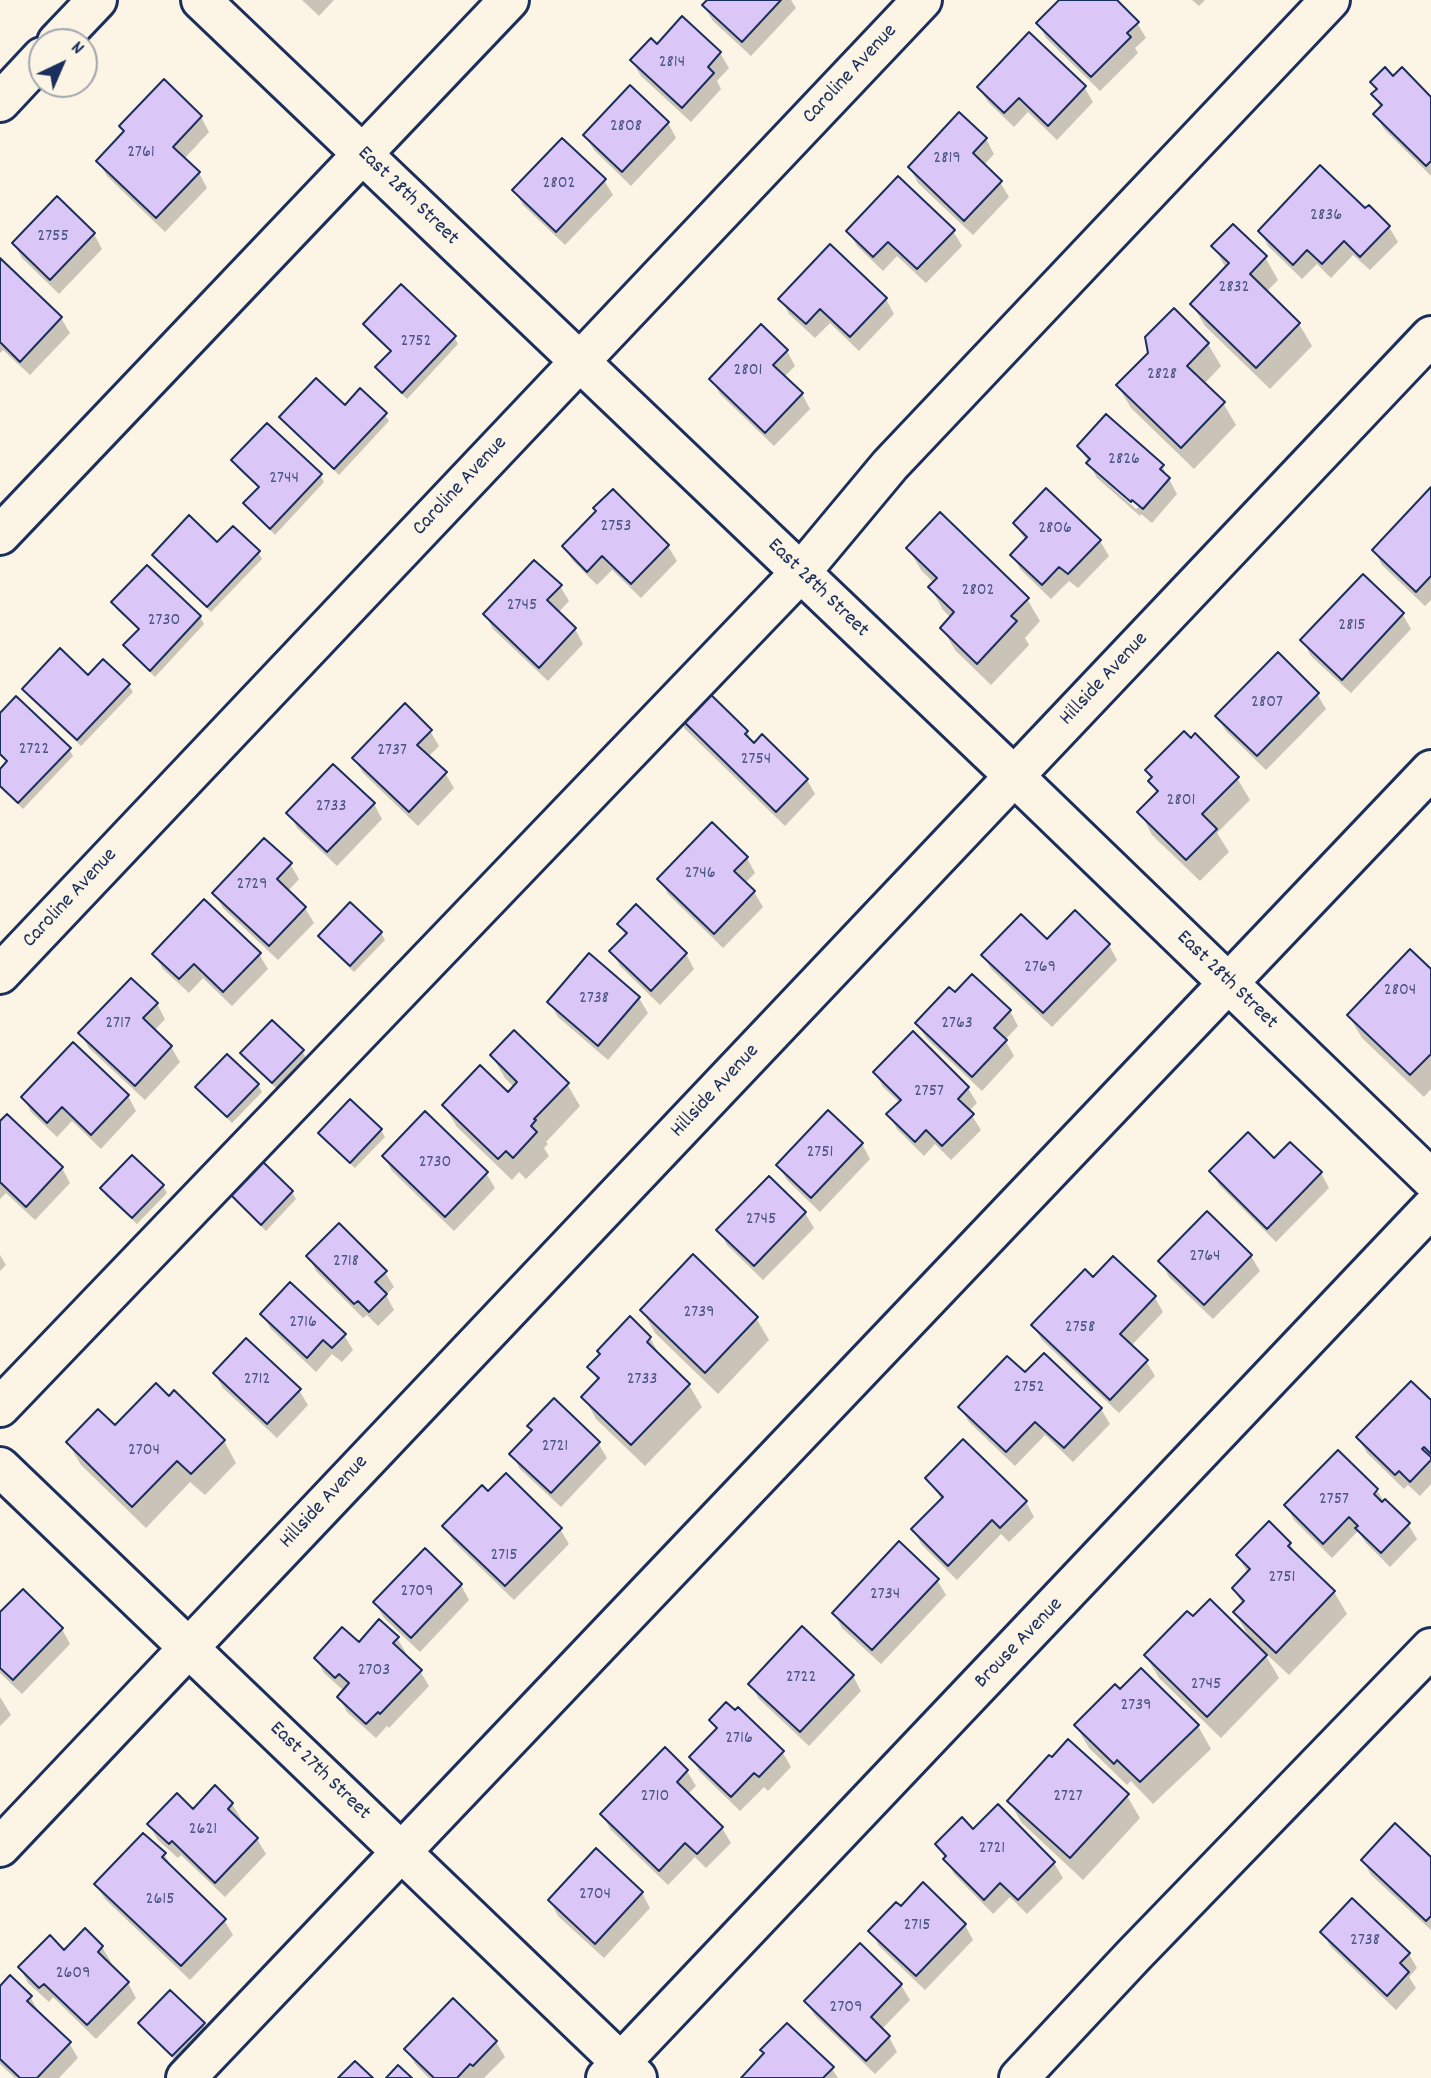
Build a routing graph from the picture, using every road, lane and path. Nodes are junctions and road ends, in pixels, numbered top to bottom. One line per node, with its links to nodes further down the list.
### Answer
1 (97, 0): 6 (street)
2 (201, 0): 9 (street, East 28th Street)
3 (509, 0): 9 (street)
4 (922, 0): 11 (street, Caroline Avenue)
5 (1330, 0): 13 (street)
6 (70, 28)
7 (28, 72): 8 (street)
8 (0, 102)
9 (363, 155): 11 (street, East 28th Street); 12 (street)
10 (1431, 336): 15 (street, Hillside Avenue)
11 (579, 362): 13 (street, East 28th Street); 16 (street, Caroline Avenue)
12 (0, 535)
13 (800, 573): 15 (street, East 28th Street); 20 (street)
14 (1431, 771): 17 (street)
15 (1014, 776): 17 (street, East 28th Street); 22 (street, Hillside Avenue)
16 (0, 974)
17 (1230, 985): 18 (street, East 28th Street); 25 (street)
18 (1431, 1179)
19 (1431, 1208): 26 (street, Brouse Avenue)
20 (0, 1407)
21 (0, 1467): 22 (street, East 27th Street)
22 (189, 1647): 24 (street, Hillside Avenue); 25 (street, East 27th Street)
23 (1431, 1648): 28 (street)
24 (0, 1847)
25 (401, 1851): 26 (street, East 27th Street); 27 (street)
26 (621, 2073)
27 (186, 2078)
28 (1019, 2078)

